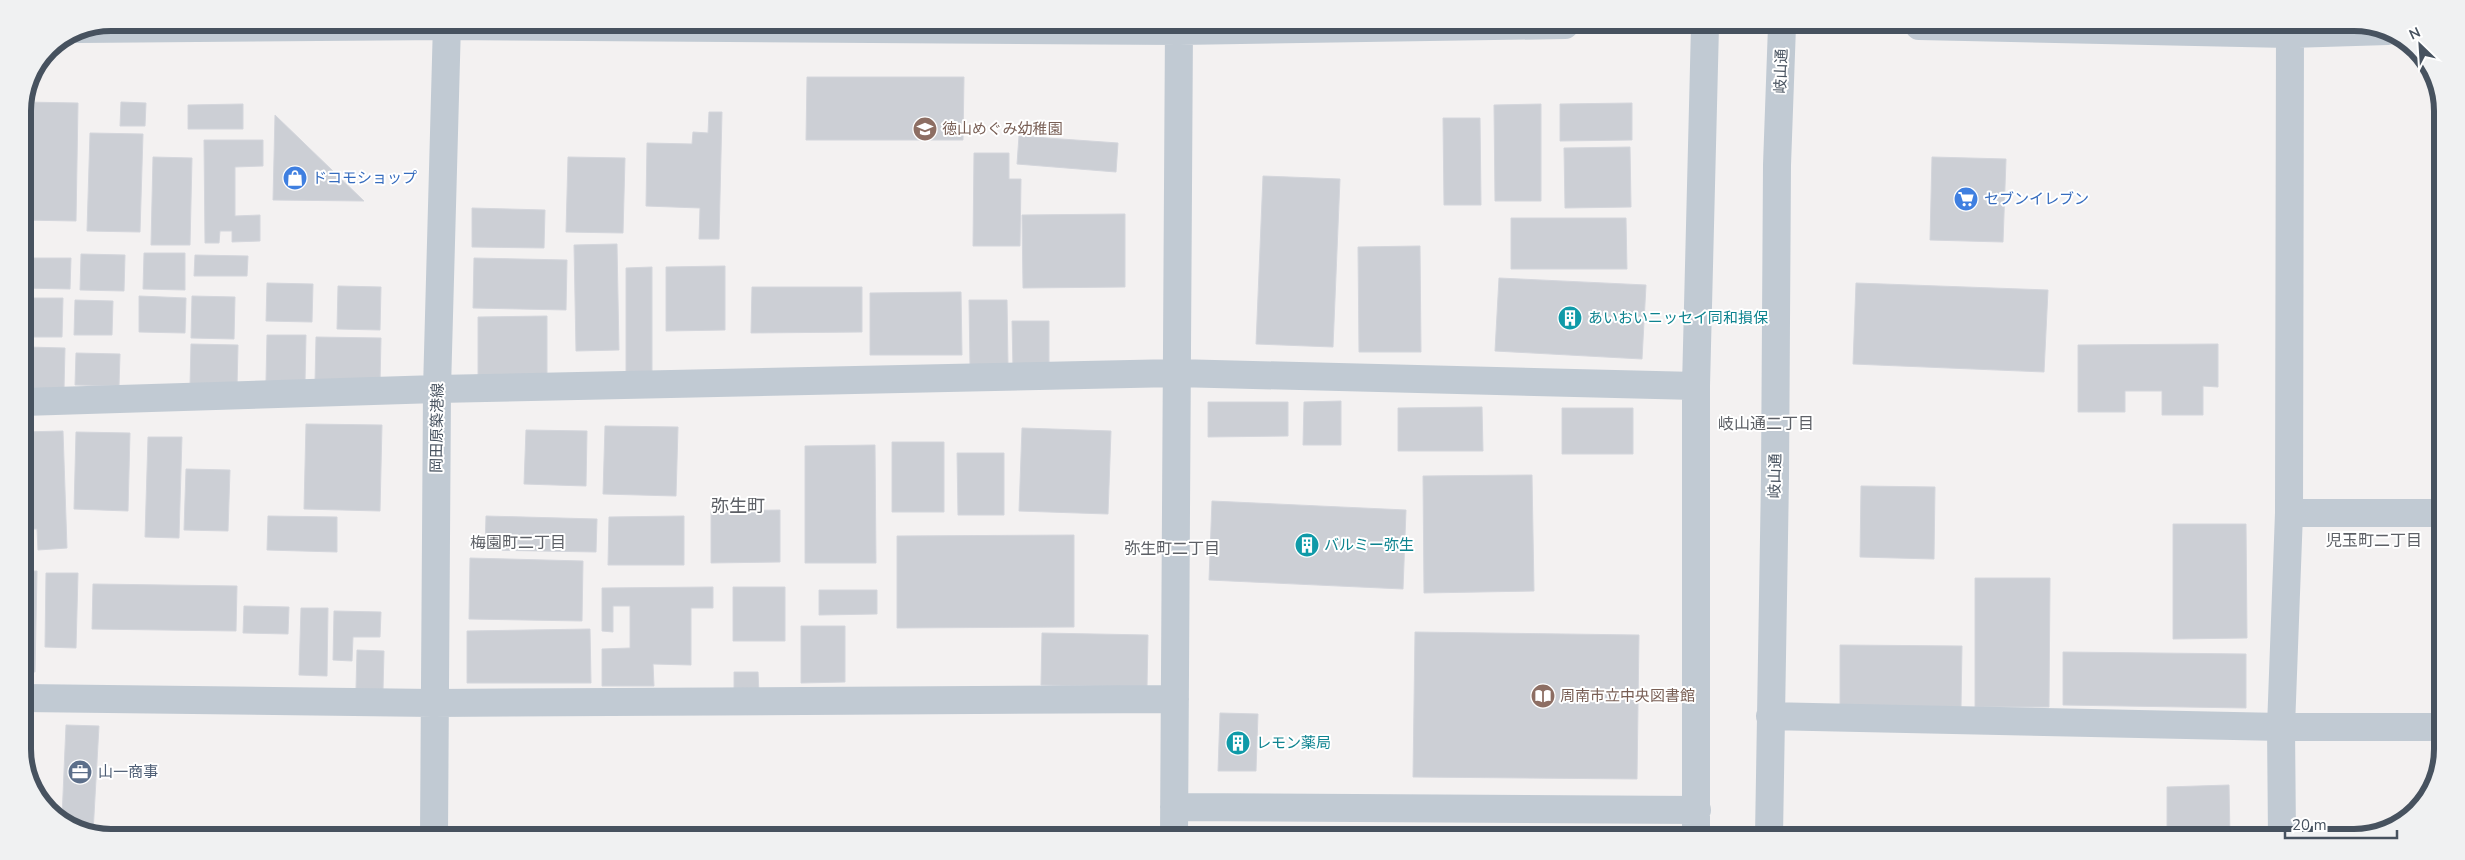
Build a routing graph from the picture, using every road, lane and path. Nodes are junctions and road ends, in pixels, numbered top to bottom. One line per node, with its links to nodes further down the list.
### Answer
1 (447, 31): 8 (street, 岡田原築港線)
2 (1178, 31): 6 (street)
3 (1705, 31): 7 (street)
4 (1782, 31): 15 (street, 岐山通)
5 (2290, 31): 10 (street)
6 (1176, 373): 7 (street); 8 (street); 13 (street)
7 (1696, 386): 19 (street)
8 (437, 389): 9 (street); 14 (street, 岡田原築港線)
9 (31, 402)
10 (2289, 513): 11 (street); 16 (street)
11 (2434, 513)
12 (31, 698): 14 (street)
13 (1175, 699): 14 (street); 18 (street)
14 (433, 703): 20 (street, 岡田原築港線)
15 (1770, 716): 16 (street); 22 (street, 岐山通)
16 (2281, 727): 17 (street); 23 (street)
17 (2434, 727)
18 (1174, 807): 19 (street); 21 (street)
19 (1697, 823)
20 (434, 829)
21 (1174, 829)
22 (1768, 829)
23 (2282, 829)

